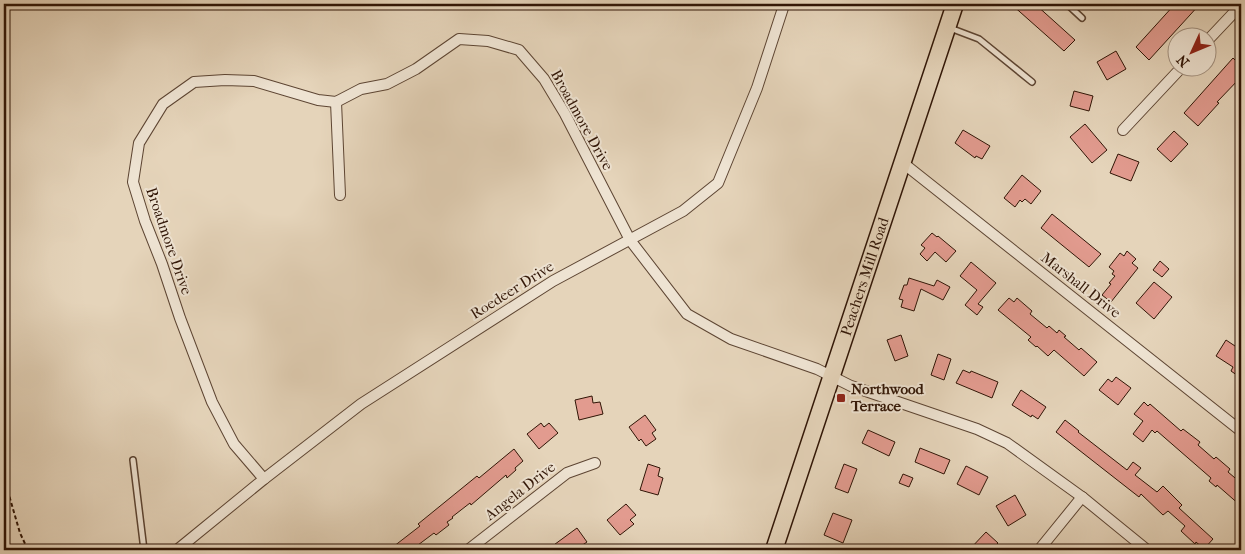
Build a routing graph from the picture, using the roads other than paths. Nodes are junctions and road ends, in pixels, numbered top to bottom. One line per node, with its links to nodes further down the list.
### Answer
1 (782, 4): 14 (street, Roedeer Drive)
2 (956, 4): 6 (main road, Peachers Mill Road)
3 (1067, 4): 5 (lane)
4 (1241, 4): 7 (street)
5 (1082, 18)
6 (948, 27): 9 (lane); 12 (main road, Peachers Mill Road)
7 (1218, 29)
8 (1171, 78): 11 (street)
9 (1032, 82)
10 (336, 102): 13 (street); 14 (street, Broadmore Drive); 19 (street, Broadmore Drive)
11 (1123, 130)
12 (902, 163): 15 (main road, Peachers Mill Road); 16 (street, Marshall Drive)
13 (340, 195)
14 (630, 240): 15 (street, Broadmore Drive); 19 (street, Roedeer Drive)
15 (832, 378): 20 (street); 24 (main road, Peachers Mill Road)
16 (1241, 431)
17 (133, 460): 21 (lane)
18 (594, 463): 23 (street, Angela Drive)
19 (264, 479): 22 (street, Roedeer Drive)
20 (1082, 497): 25 (street); 26 (street)
21 (144, 550)
22 (177, 550)
23 (468, 550)
24 (774, 550)
25 (1040, 550)
26 (1148, 550)

